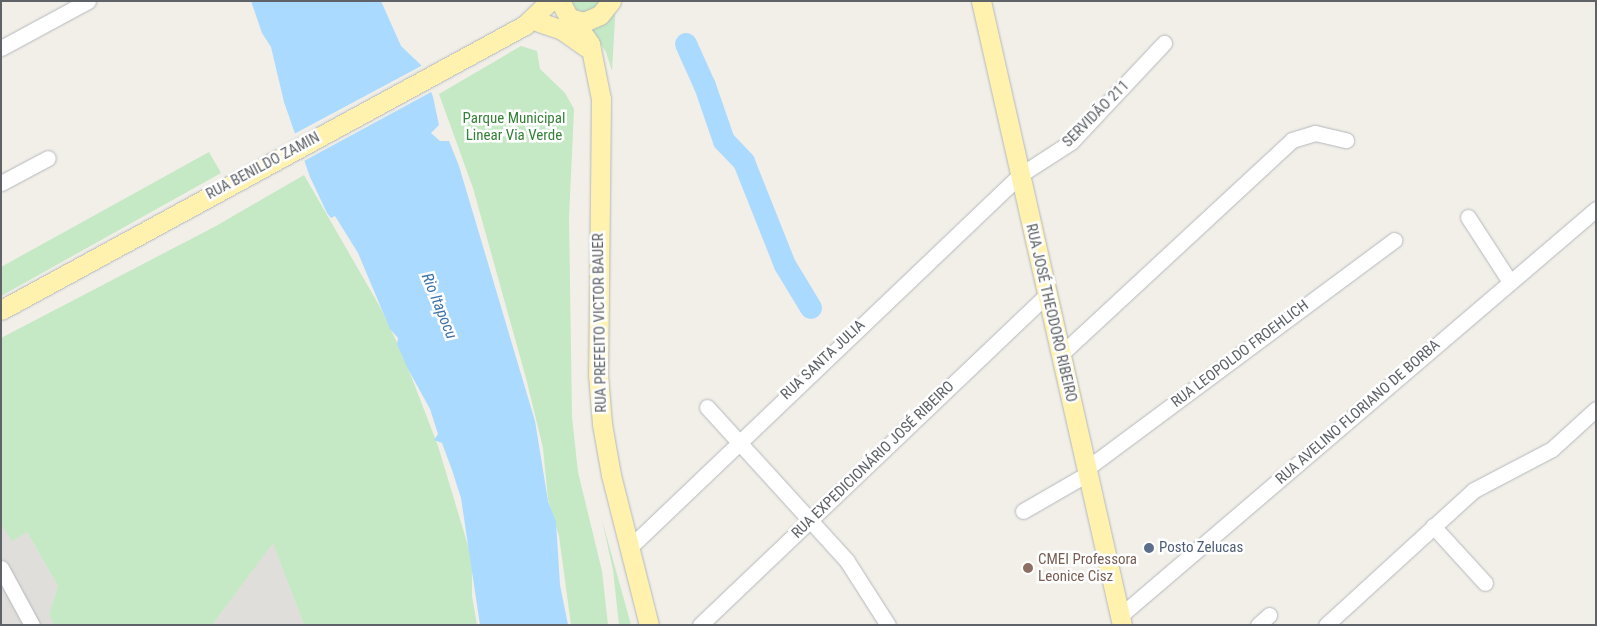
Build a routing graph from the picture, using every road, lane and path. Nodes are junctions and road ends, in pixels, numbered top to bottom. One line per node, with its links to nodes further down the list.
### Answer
1 (88, 1): 9 (street)
2 (550, 1): 7 (main road, RUA BENILDO ZAMIN)
3 (560, 1): 6 (main road, RUA PREFEITO VICTOR BAUER)
4 (611, 1): 6 (main road, RUA BENILDO ZAMIN)
5 (981, 1): 13 (main road, RUA JOSÉ THEODORO RIBEIRO)
6 (572, 20): 7 (main road, RUA BENILDO ZAMIN); 10 (main road, RUA PREFEITO VICTOR BAUER)
7 (524, 26): 10 (main road); 20 (main road, RUA BENILDO ZAMIN)
8 (1164, 43): 13 (street, SERVIDÃO 211)
9 (1, 48)
10 (594, 57): 29 (main road, RUA PREFEITO VICTOR BAUER)
11 (1346, 140): 21 (street)
12 (48, 158): 14 (street)
13 (1020, 175): 19 (main road, RUA JOSÉ THEODORO RIBEIRO); 24 (street, RUA SANTA JULIA)
14 (1, 183)
15 (1596, 209): 18 (street, RUA AVELINO FLORIANO DE BORBA)
16 (1468, 217): 18 (street)
17 (1394, 240): 25 (street, RUA LEOPOLDO FROEHLICH)
18 (1510, 282): 32 (street, RUA AVELINO FLORIANO DE BORBA)
19 (1046, 295): 21 (main road, RUA JOSÉ THEODORO RIBEIRO); 27 (street, RUA EXPEDICIONÁRIO JOSÉ RIBEIRO)
20 (1, 310)
21 (1060, 355): 25 (main road, RUA JOSÉ THEODORO RIBEIRO)
22 (707, 408): 24 (street)
23 (1596, 409): 28 (street)
24 (738, 441): 27 (street); 29 (street, RUA SANTA JULIA)
25 (1087, 471): 26 (street, RUA LEOPOLDO FROEHLICH); 32 (main road, RUA JOSÉ THEODORO RIBEIRO)
26 (1023, 511)
27 (810, 519): 35 (street, RUA EXPEDICIONÁRIO JOSÉ RIBEIRO); 36 (street)
28 (1434, 526): 31 (street); 37 (street)
29 (629, 548): 34 (main road, RUA PREFEITO VICTOR BAUER)
30 (1, 568): 33 (street)
31 (1485, 583)
32 (1122, 620)
33 (32, 625)
34 (649, 625)
35 (700, 625)
36 (888, 625)
37 (1326, 625)

